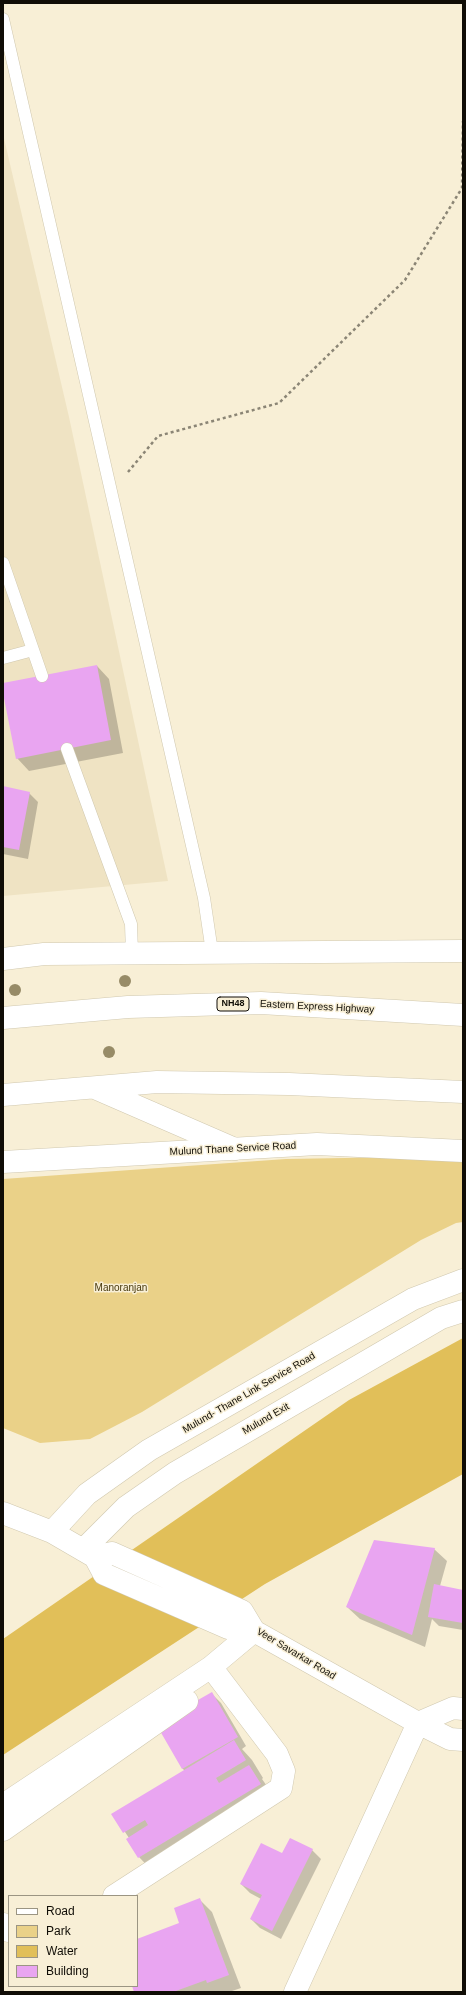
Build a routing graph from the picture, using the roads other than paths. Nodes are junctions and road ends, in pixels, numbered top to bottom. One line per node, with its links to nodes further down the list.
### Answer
1 (3, 19): 8 (lane)
2 (3, 563): 3 (lane)
3 (33, 650): 4 (lane); 5 (lane)
4 (3, 658)
5 (42, 676)
6 (67, 749): 9 (lane)
7 (463, 951): 8 (main road)
8 (212, 952): 9 (main road)
9 (132, 953): 10 (main road)
10 (3, 959)
11 (463, 1015): 12 (main road, Eastern Express Highway / NH48)
12 (3, 1018)
13 (94, 1088): 14 (main road); 15 (main road); 16 (main road)
14 (463, 1092)
15 (3, 1095)
16 (235, 1149): 17 (main road, Mulund Thane Service Road); 18 (main road, Mulund Thane Service Road)
17 (463, 1151)
18 (3, 1162)
19 (463, 1280): 22 (main road, Mulund- Thane Link Service Road)
20 (463, 1311): 23 (main road, Mulund Exit)
21 (3, 1513): 22 (main road)
22 (52, 1532): 23 (main road)
23 (99, 1559): 24 (main road); 24 (main road, Veer Savarkar Road)
24 (254, 1631): 25 (main road); 27 (main road, Veer Savarkar Road)
25 (215, 1673): 29 (main road); 30 (main road); 31 (main road)
26 (463, 1709): 27 (main road)
27 (418, 1723): 28 (main road, Veer Savarkar Road); 32 (main road)
28 (463, 1740)
29 (3, 1806)
30 (3, 1830)
31 (116, 1895)
32 (295, 1992)

